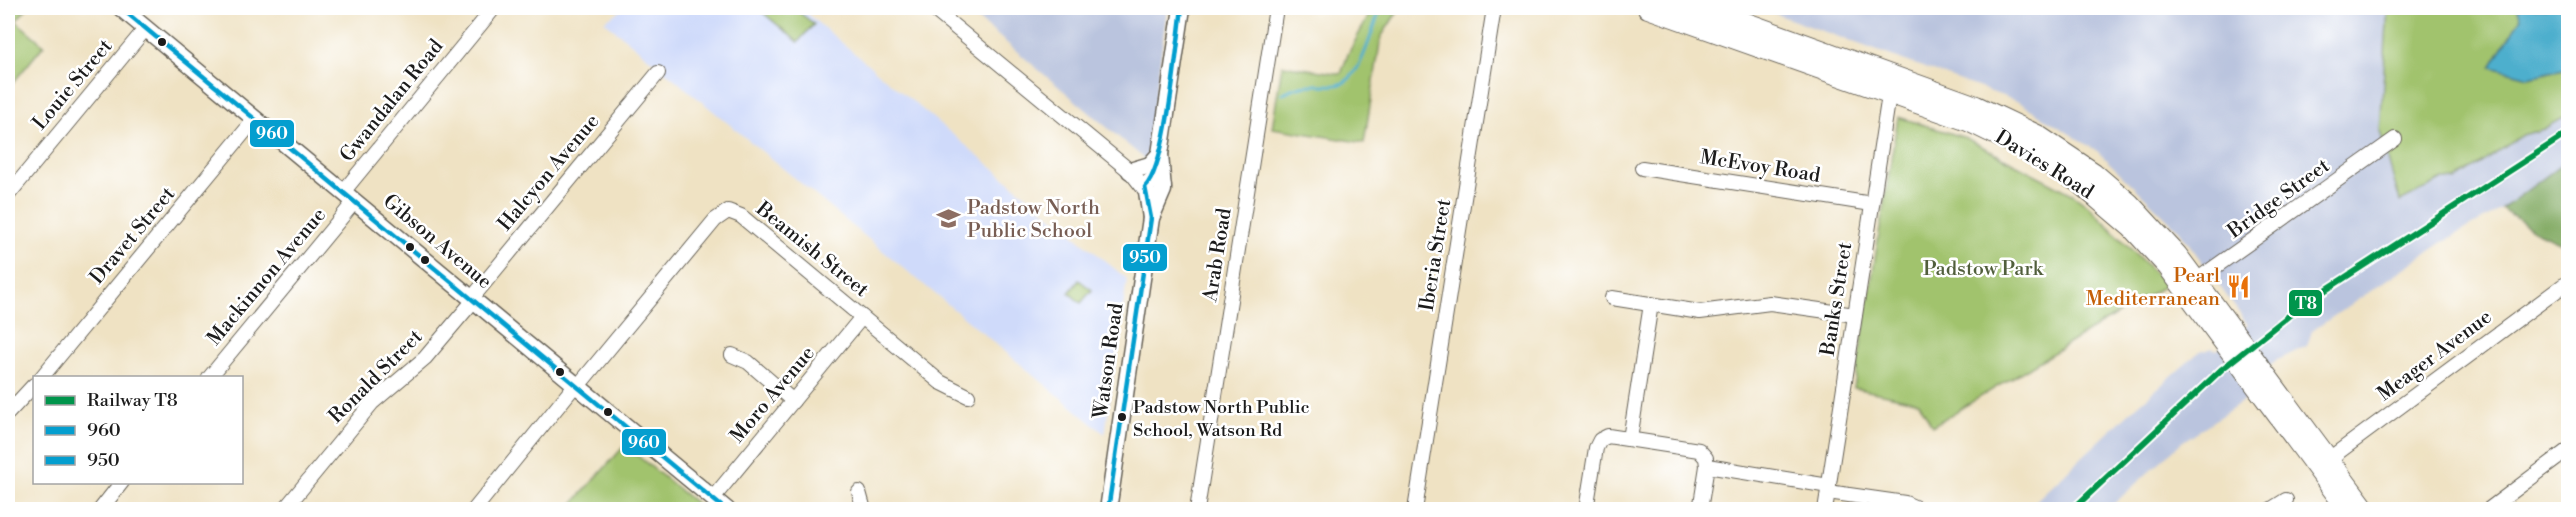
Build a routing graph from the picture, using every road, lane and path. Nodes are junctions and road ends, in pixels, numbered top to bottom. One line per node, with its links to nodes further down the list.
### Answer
1 (121, 8): 10 (main road, Gibson Avenue)
2 (494, 8): 22 (street, Gwandalan Road)
3 (932, 8): 19 (street)
4 (1182, 8): 17 (main road, Watson Road)
5 (1276, 8): 56 (street, Arab Road)
6 (1494, 8): 57 (street, Iberia Street)
7 (1648, 8): 11 (highway, Davies Road)
8 (1705, 8): 9 (highway, Davies Road)
9 (1742, 14): 11 (street); 12 (highway, Davies Road)
10 (146, 28): 15 (main road, Gibson Avenue); 21 (street, Louie Street)
11 (1733, 39): 14 (highway, Davies Road)
12 (1804, 43): 14 (highway); 24 (highway, Davies Road)
13 (658, 73): 27 (street, Halcyon Avenue)
14 (1889, 95): 23 (street, Banks Street); 24 (highway, Davies Road)
15 (255, 119): 22 (main road, Gibson Avenue); 33 (street, Dravet Street)
16 (2395, 139): 24 (street, Bridge Street)
17 (1160, 154): 19 (main road); 20 (main road, Watson Road)
18 (1642, 168): 23 (street, McEvoy Road)
19 (1130, 171): 20 (street)
20 (1153, 187): 55 (main road, Watson Road)
21 (8, 195)
22 (349, 196): 27 (main road, Gibson Avenue); 34 (street, Mackinnon Avenue)
23 (1872, 204): 29 (street, Banks Street)
24 (2191, 284): 32 (highway, Davies Road)
25 (2564, 285): 42 (street, Meager Avenue)
26 (1612, 298): 28 (street)
27 (473, 299): 35 (main road, Gibson Avenue); 51 (street, Ronald Street)
28 (1651, 304): 29 (street); 40 (street)
29 (1855, 315): 46 (street, Banks Street)
30 (862, 317): 35 (street, Beamish Street); 37 (street, Beamish Street); 38 (street, Moro Avenue)
31 (732, 355): 38 (street)
32 (2253, 369): 42 (highway, Davies Road); 45 (highway, Davies Road)
33 (43, 376)
34 (211, 376)
35 (577, 385): 48 (main road, Gibson Avenue); 52 (street)
36 (33, 386): 39 (street)
37 (968, 396)
38 (793, 400): 48 (street, Moro Avenue)
39 (8, 413)
40 (1630, 439): 43 (street); 58 (street)
41 (2567, 454): 65 (street)
42 (2329, 459): 45 (highway); 64 (highway, Davies Road)
43 (1707, 466): 46 (street); 59 (street)
44 (121, 484): 50 (street)
45 (2329, 484): 63 (highway, Davies Road)
46 (1828, 489): 60 (street, Banks Street); 61 (street)
47 (859, 492): 54 (street)
48 (713, 498): 53 (main road, Gibson Avenue)
49 (2286, 500): 62 (street)
50 (100, 510)
51 (284, 510)
52 (474, 510)
53 (727, 510)
54 (864, 510)
55 (1108, 510)
56 (1197, 510)
57 (1415, 510)
58 (1586, 510)
59 (1700, 510)
60 (1825, 510)
61 (1921, 510)
62 (2270, 510)
63 (2348, 510)
64 (2366, 510)
65 (2487, 510)

